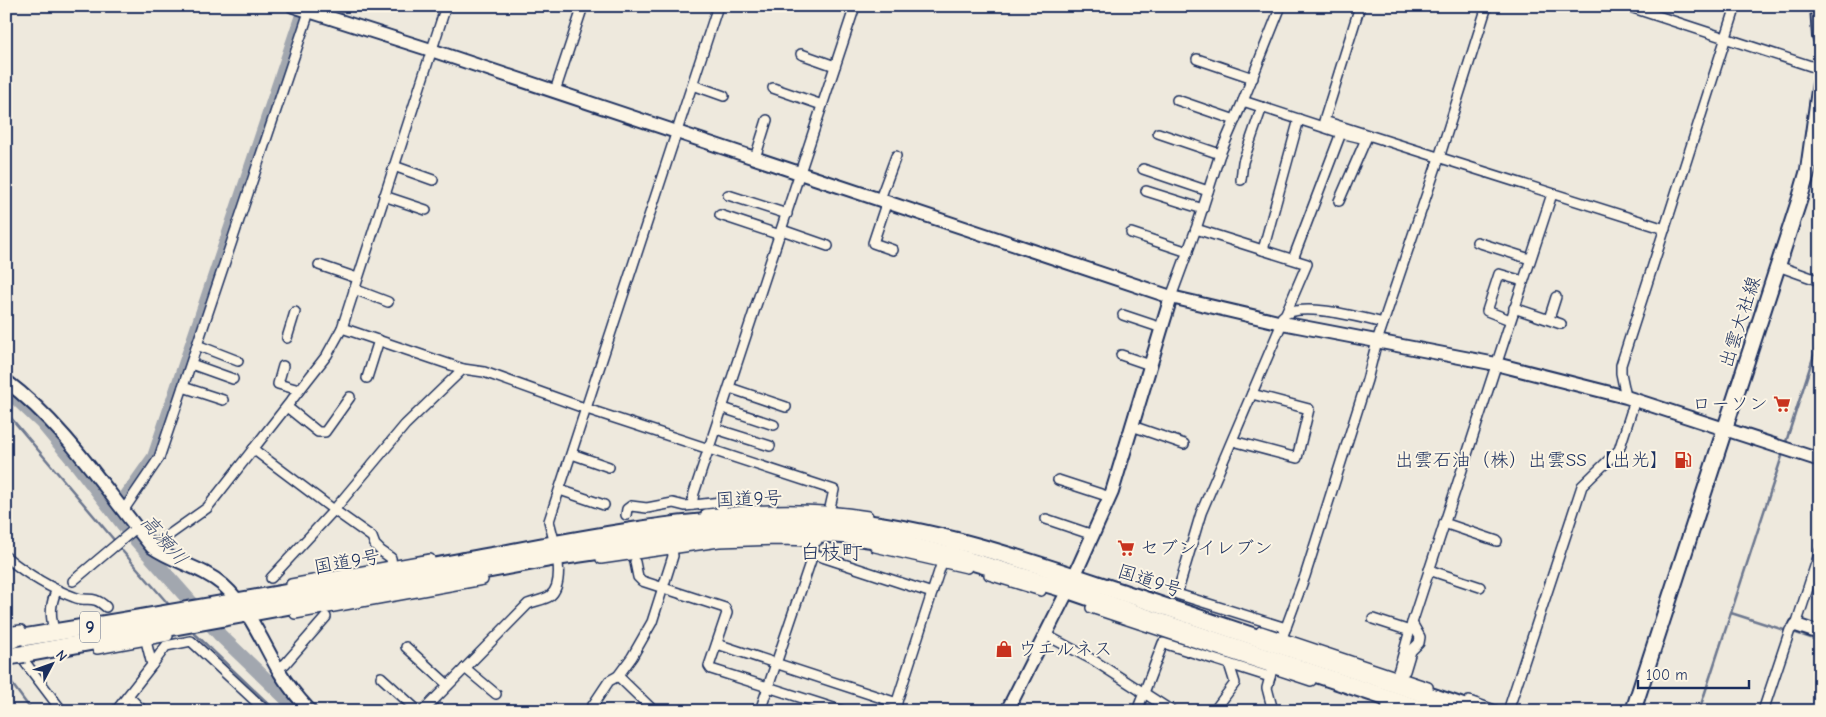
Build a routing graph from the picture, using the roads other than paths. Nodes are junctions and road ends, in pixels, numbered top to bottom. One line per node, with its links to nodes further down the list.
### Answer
1 (293, 6): 12 (street)
2 (446, 6): 15 (street)
3 (583, 6): 24 (street)
4 (718, 6): 22 (street)
5 (855, 6): 18 (street)
6 (1281, 6): 20 (street)
7 (1360, 6): 36 (street)
8 (1487, 6): 40 (street)
9 (1627, 6): 14 (street)
10 (1736, 6): 14 (street)
11 (1818, 6): 13 (main road)
12 (310, 9): 15 (street); 90 (street)
13 (1820, 37)
14 (1726, 39): 19 (street); 58 (street)
15 (431, 50): 24 (street); 41 (street)
16 (801, 54): 18 (street)
17 (1197, 59): 20 (street)
18 (835, 66): 28 (street)
19 (1820, 70)
20 (1253, 78): 27 (street)
21 (1820, 83): 69 (main road, 出雲大社線)
22 (693, 85): 25 (street); 33 (street)
23 (773, 88): 28 (street)
24 (555, 91): 33 (street)
25 (724, 96)
26 (1177, 100): 32 (street)
27 (1243, 101): 29 (street); 32 (street)
28 (822, 105): 43 (street)
29 (1262, 107): 30 (street); 45 (street)
30 (1298, 119): 35 (street); 64 (street)
31 (767, 120): 39 (street)
32 (1235, 120): 37 (street)
33 (678, 132): 39 (street); 111 (street)
34 (1158, 133): 37 (street)
35 (1341, 133): 36 (street); 67 (street)
36 (1365, 136): 40 (street); 52 (street)
37 (1220, 154): 47 (street)
38 (896, 156): 51 (street)
39 (755, 158): 43 (street)
40 (1439, 158): 49 (street); 83 (street)
41 (394, 166): 44 (street); 50 (street)
42 (1143, 169): 47 (street)
43 (799, 173): 51 (street); 55 (street)
44 (433, 180)
45 (1241, 180)
46 (1146, 191): 53 (street)
47 (1208, 191): 53 (street)
48 (728, 194): 55 (street)
49 (1552, 194): 58 (street); 66 (street)
50 (384, 196): 54 (street); 70 (street)
51 (884, 200): 63 (street); 74 (street)
52 (1339, 201)
53 (1202, 209): 57 (street)
54 (426, 210)
55 (787, 214): 59 (street)
56 (720, 216): 59 (street)
57 (1196, 229): 64 (street); 65 (street)
58 (1665, 229): 106 (street)
59 (781, 233): 62 (street); 102 (street)
60 (1131, 233): 65 (street)
61 (1477, 242): 66 (street)
62 (828, 246)
63 (894, 250)
64 (1263, 250): 67 (street)
65 (1188, 252): 74 (street)
66 (1530, 259): 71 (street)
67 (1293, 260): 80 (street)
68 (319, 265): 70 (street)
69 (1778, 266): 72 (street); 115 (main road, 出雲大社線)
70 (358, 278): 73 (street)
71 (1523, 281): 77 (street); 81 (street)
72 (1820, 281)
73 (354, 289): 76 (street); 85 (street)
74 (1171, 297): 80 (street); 86 (street)
75 (1556, 297): 82 (street)
76 (388, 302)
77 (1514, 308): 81 (street); 82 (street)
78 (295, 312): 87 (street)
79 (1123, 315): 86 (street)
80 (1284, 318): 83 (street); 89 (street); 104 (street)
81 (1510, 320): 94 (street)
82 (1549, 320): 84 (street)
83 (1383, 323): 89 (street)
84 (1561, 324)
85 (342, 328): 88 (street); 103 (street)
86 (1162, 328): 95 (street)
87 (287, 338)
88 (379, 340): 97 (street); 98 (street)
89 (1378, 341): 94 (street); 188 (street)
90 (197, 345): 92 (street); 93 (street)
91 (1121, 355): 95 (street)
92 (238, 361)
93 (191, 364): 99 (street); 101 (street)
94 (1496, 364): 106 (street); 135 (street)
95 (1150, 365): 113 (street)
96 (283, 366): 103 (street)
97 (463, 369): 111 (street); 129 (street)
98 (367, 378)
99 (233, 379)
100 (6, 381): 130 (street)
101 (183, 387): 107 (street); 130 (street)
102 (730, 388): 109 (street); 110 (street)
103 (299, 390): 108 (street)
104 (1252, 394): 116 (street); 116 (street)
105 (350, 397): 108 (street)
106 (1630, 399): 115 (street); 235 (street)
107 (223, 400)
108 (287, 407): 119 (street)
109 (786, 407)
110 (723, 408): 112 (street); 114 (street)
111 (587, 409): 120 (street); 121 (street)
112 (774, 425)
113 (1132, 426): 117 (street); 126 (street)
114 (716, 429): 118 (street); 120 (street)
115 (1725, 430): 122 (street); 236 (main road, 出雲大社線)
116 (1233, 440): 188 (street)
117 (1184, 444)
118 (770, 446)
119 (253, 449): 129 (street); 145 (street)
120 (709, 449): 128 (street); 132 (street)
121 (572, 454): 123 (street); 125 (street)
122 (1820, 460)
123 (609, 467)
124 (1058, 480): 126 (street)
125 (560, 490): 127 (street); 148 (street)
126 (1110, 497): 138 (street)
127 (604, 505)
128 (692, 505): 131 (street); 133 (street)
129 (334, 510): 157 (street); 160 (street)
130 (123, 511): 136 (street)
131 (723, 512): 132 (street); 137 (street)
132 (829, 512): 144 (street)
133 (626, 514)
134 (1046, 519): 138 (street)
135 (1444, 523): 141 (street); 158 (street)
136 (136, 528): 145 (street); 164 (street)
137 (582, 535): 144 (highway, 国道9号 / 9); 148 (highway, 国道9号 / 9)
138 (1093, 535): 165 (street)
139 (724, 538): 140 (street); 143 (highway, 国道9号 / 9); 146 (highway, 国道9号 / 9); 147 (street)
140 (814, 541): 143 (street); 150 (street)
141 (1497, 541)
142 (527, 542): 152 (street)
143 (867, 543): 156 (street); 162 (highway, 国道9号 / 9)
144 (987, 546): 154 (street); 165 (highway, 国道9号 / 9)
145 (152, 547): 176 (street)
146 (643, 548): 147 (street); 148 (highway, 国道9号 / 9); 153 (street)
147 (672, 548): 168 (street)
148 (556, 551): 152 (highway, 国道9号 / 9); 161 (highway, 国道9号 / 9); 200 (street)
149 (1820, 551): 184 (street)
150 (813, 554): 173 (street); 196 (street)
151 (6, 557): 170 (street)
152 (453, 559): 157 (street); 171 (highway, 国道9号 / 9)
153 (601, 559)
154 (1045, 560)
155 (635, 562): 168 (street)
156 (942, 562): 162 (street); 173 (street)
157 (392, 566): 159 (street)
158 (1429, 570): 167 (street); 186 (street)
159 (345, 574): 166 (street); 171 (street)
160 (271, 578)
161 (477, 578): 171 (highway, 国道9号 / 9); 174 (street)
162 (1012, 578): 165 (highway, 国道9号 / 9); 172 (street)
163 (1101, 579): 169 (street)
164 (73, 581)
165 (1071, 583): 169 (highway, 国道9号 / 9); 183 (highway, 国道9号 / 9); 190 (street)
166 (290, 584)
167 (1480, 586)
168 (662, 588): 192 (street); 204 (street)
169 (1125, 590): 182 (highway, 国道9号 / 9)
170 (56, 591): 175 (street); 185 (street)
171 (335, 591): 174 (street); 176 (highway, 国道9号 / 9)
172 (1041, 592)
173 (932, 593): 212 (street)
174 (354, 603): 179 (street)
175 (106, 607)
176 (242, 608): 187 (highway, 国道9号 / 9); 199 (street)
177 (1091, 608): 183 (street)
178 (139, 614): 185 (street); 187 (highway, 国道9号 / 9); 191 (highway, 国道9号 / 9)
179 (295, 614)
180 (326, 617): 199 (street)
181 (1373, 619): 186 (street)
182 (1224, 623): 188 (street); 203 (highway, 国道9号 / 9)
183 (1156, 625): 194 (highway, 国道9号 / 9)
184 (1796, 625): 189 (street); 237 (street)
185 (53, 626): 191 (street)
186 (1411, 627): 202 (street)
187 (160, 631): 195 (highway, 国道9号 / 9, bridge); 198 (street)
188 (1284, 633): 203 (street)
189 (1820, 633)
190 (1046, 635): 209 (street); 226 (street)
191 (8, 636): 215 (street)
192 (717, 644): 196 (street); 208 (street)
193 (406, 647): 207 (street)
194 (1243, 654): 201 (street); 206 (highway, 国道9号 / 9)
195 (6, 657)
196 (776, 664): 208 (street); 212 (street)
197 (1229, 664): 201 (street); 209 (street); 229 (street)
198 (152, 665): 211 (street); 218 (street)
199 (277, 668): 219 (street)
200 (464, 668): 207 (street); 210 (street)
201 (1271, 673): 206 (street); 230 (street)
202 (1401, 673): 203 (street); 234 (street)
203 (1381, 675): 233 (highway, 国道9号 / 9)
204 (618, 676): 222 (street); 223 (street)
205 (381, 677): 220 (street)
206 (1328, 682): 214 (street); 232 (highway, 国道9号 / 9)
207 (448, 685): 221 (street)
208 (768, 687): 213 (street); 224 (street)
209 (1144, 693): 227 (street); 228 (street)
210 (496, 694)
211 (128, 696): 216 (street); 217 (street)
212 (895, 707)
213 (823, 708): 225 (street)
214 (1386, 708): 231 (street)
215 (62, 711)
216 (116, 711)
217 (143, 711)
218 (266, 711)
219 (310, 711)
220 (418, 711)
221 (423, 711)
222 (589, 711)
223 (654, 711)
224 (760, 711)
225 (844, 711)
226 (1007, 711)
227 (1137, 711)
228 (1172, 711)
229 (1214, 711)
230 (1273, 711)
231 (1404, 711)
232 (1427, 711)
233 (1475, 711)
234 (1496, 711)
235 (1508, 711)
236 (1633, 711)
237 (1762, 711)

